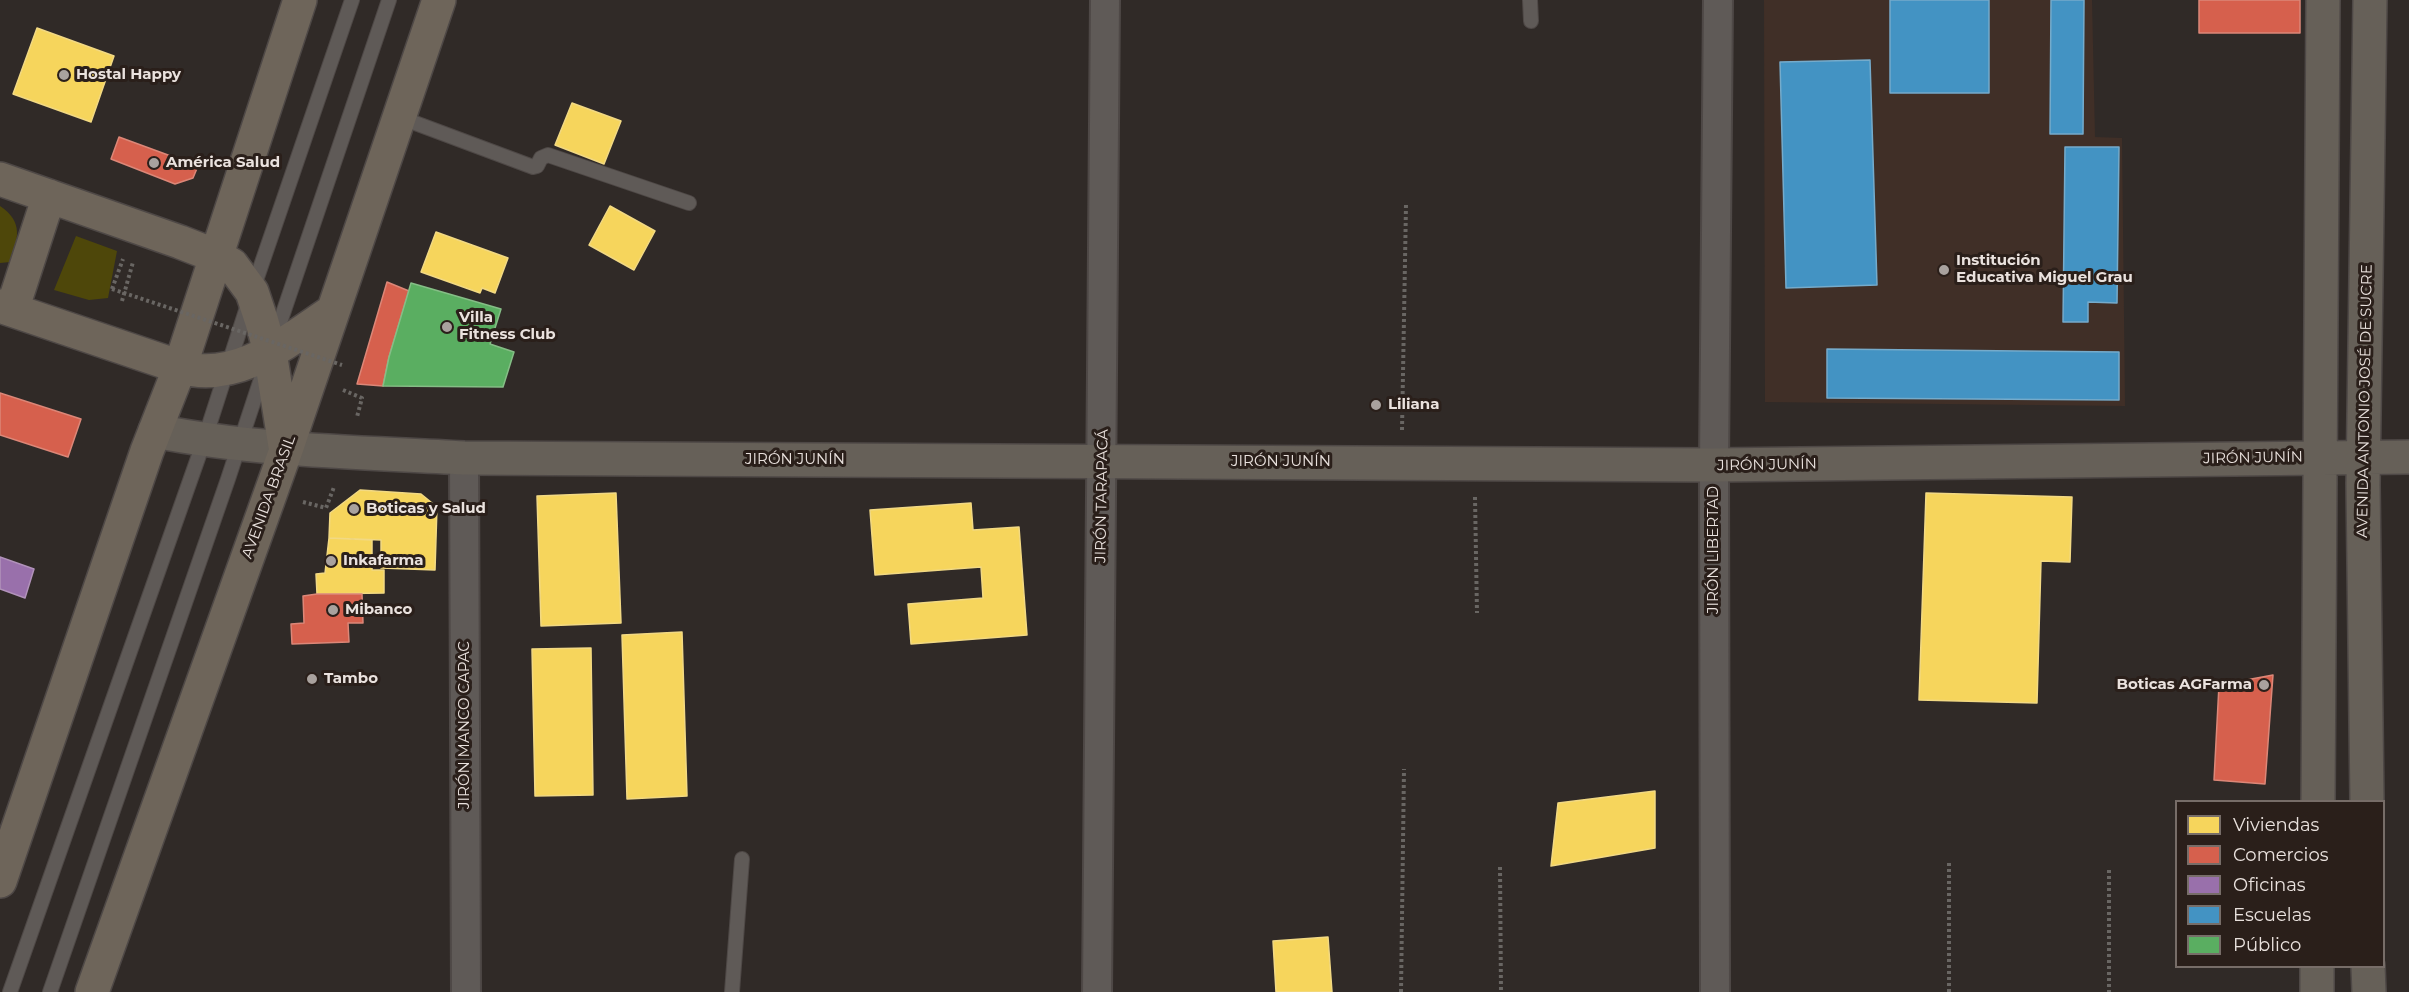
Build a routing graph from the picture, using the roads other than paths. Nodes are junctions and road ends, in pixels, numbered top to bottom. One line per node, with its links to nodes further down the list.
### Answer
1 (300, 0): 15 (main road)
2 (352, 0): 16 (lane)
3 (389, 0): 19 (lane)
4 (439, 0): 11 (main road, AVENIDA BRASIL)
5 (1106, 0): 30 (street, JIRÓN TARAPACÁ)
6 (1530, 0): 10 (lane)
7 (1718, 0): 31 (street, JIRÓN LIBERTAD)
8 (2323, 0): 28 (street)
9 (2370, 0): 29 (street, AVENIDA ANTONIO JOSÉ DE SUCRE)
10 (1531, 21)
11 (399, 116): 14 (lane); 18 (main road, AVENIDA BRASIL)
12 (0, 179): 13 (main road)
13 (49, 196): 15 (main road); 17 (main road)
14 (689, 203)
15 (216, 256): 16 (main road); 20 (main road)
16 (252, 292): 19 (main road); 21 (lane)
17 (6, 308): 20 (main road)
18 (333, 311): 19 (main road); 25 (main road, AVENIDA BRASIL)
19 (270, 352): 21 (main road); 24 (lane); 25 (main road)
20 (180, 368): 21 (main road); 22 (main road)
21 (227, 368): 23 (lane)
22 (155, 431): 23 (street, JIRÓN JUNÍN); 35 (main road)
23 (204, 441): 24 (street, JIRÓN JUNÍN); 38 (lane)
24 (240, 444): 25 (street, JIRÓN JUNÍN); 39 (lane)
25 (286, 450): 27 (street, JIRÓN JUNÍN); 40 (main road, AVENIDA BRASIL)
26 (2409, 457): 29 (street, JIRÓN JUNÍN)
27 (464, 458): 30 (street, JIRÓN JUNÍN); 41 (street, JIRÓN MANCO CAPAC)
28 (2319, 458): 29 (street, JIRÓN JUNÍN); 31 (street, JIRÓN JUNÍN); 32 (street)
29 (2364, 458): 33 (street, AVENIDA ANTONIO JOSÉ DE SUCRE)
30 (1102, 460): 31 (street, JIRÓN JUNÍN); 43 (street, JIRÓN TARAPACÁ)
31 (1714, 465): 44 (street, JIRÓN LIBERTAD)
32 (2318, 800)
33 (2367, 800)
34 (742, 859): 42 (lane)
35 (0, 881)
36 (2317, 968): 45 (street)
37 (2368, 968): 46 (street)
38 (9, 992)
39 (50, 992)
40 (92, 992)
41 (466, 992)
42 (732, 992)
43 (1097, 992)
44 (1714, 992)
45 (2317, 992)
46 (2369, 992)

